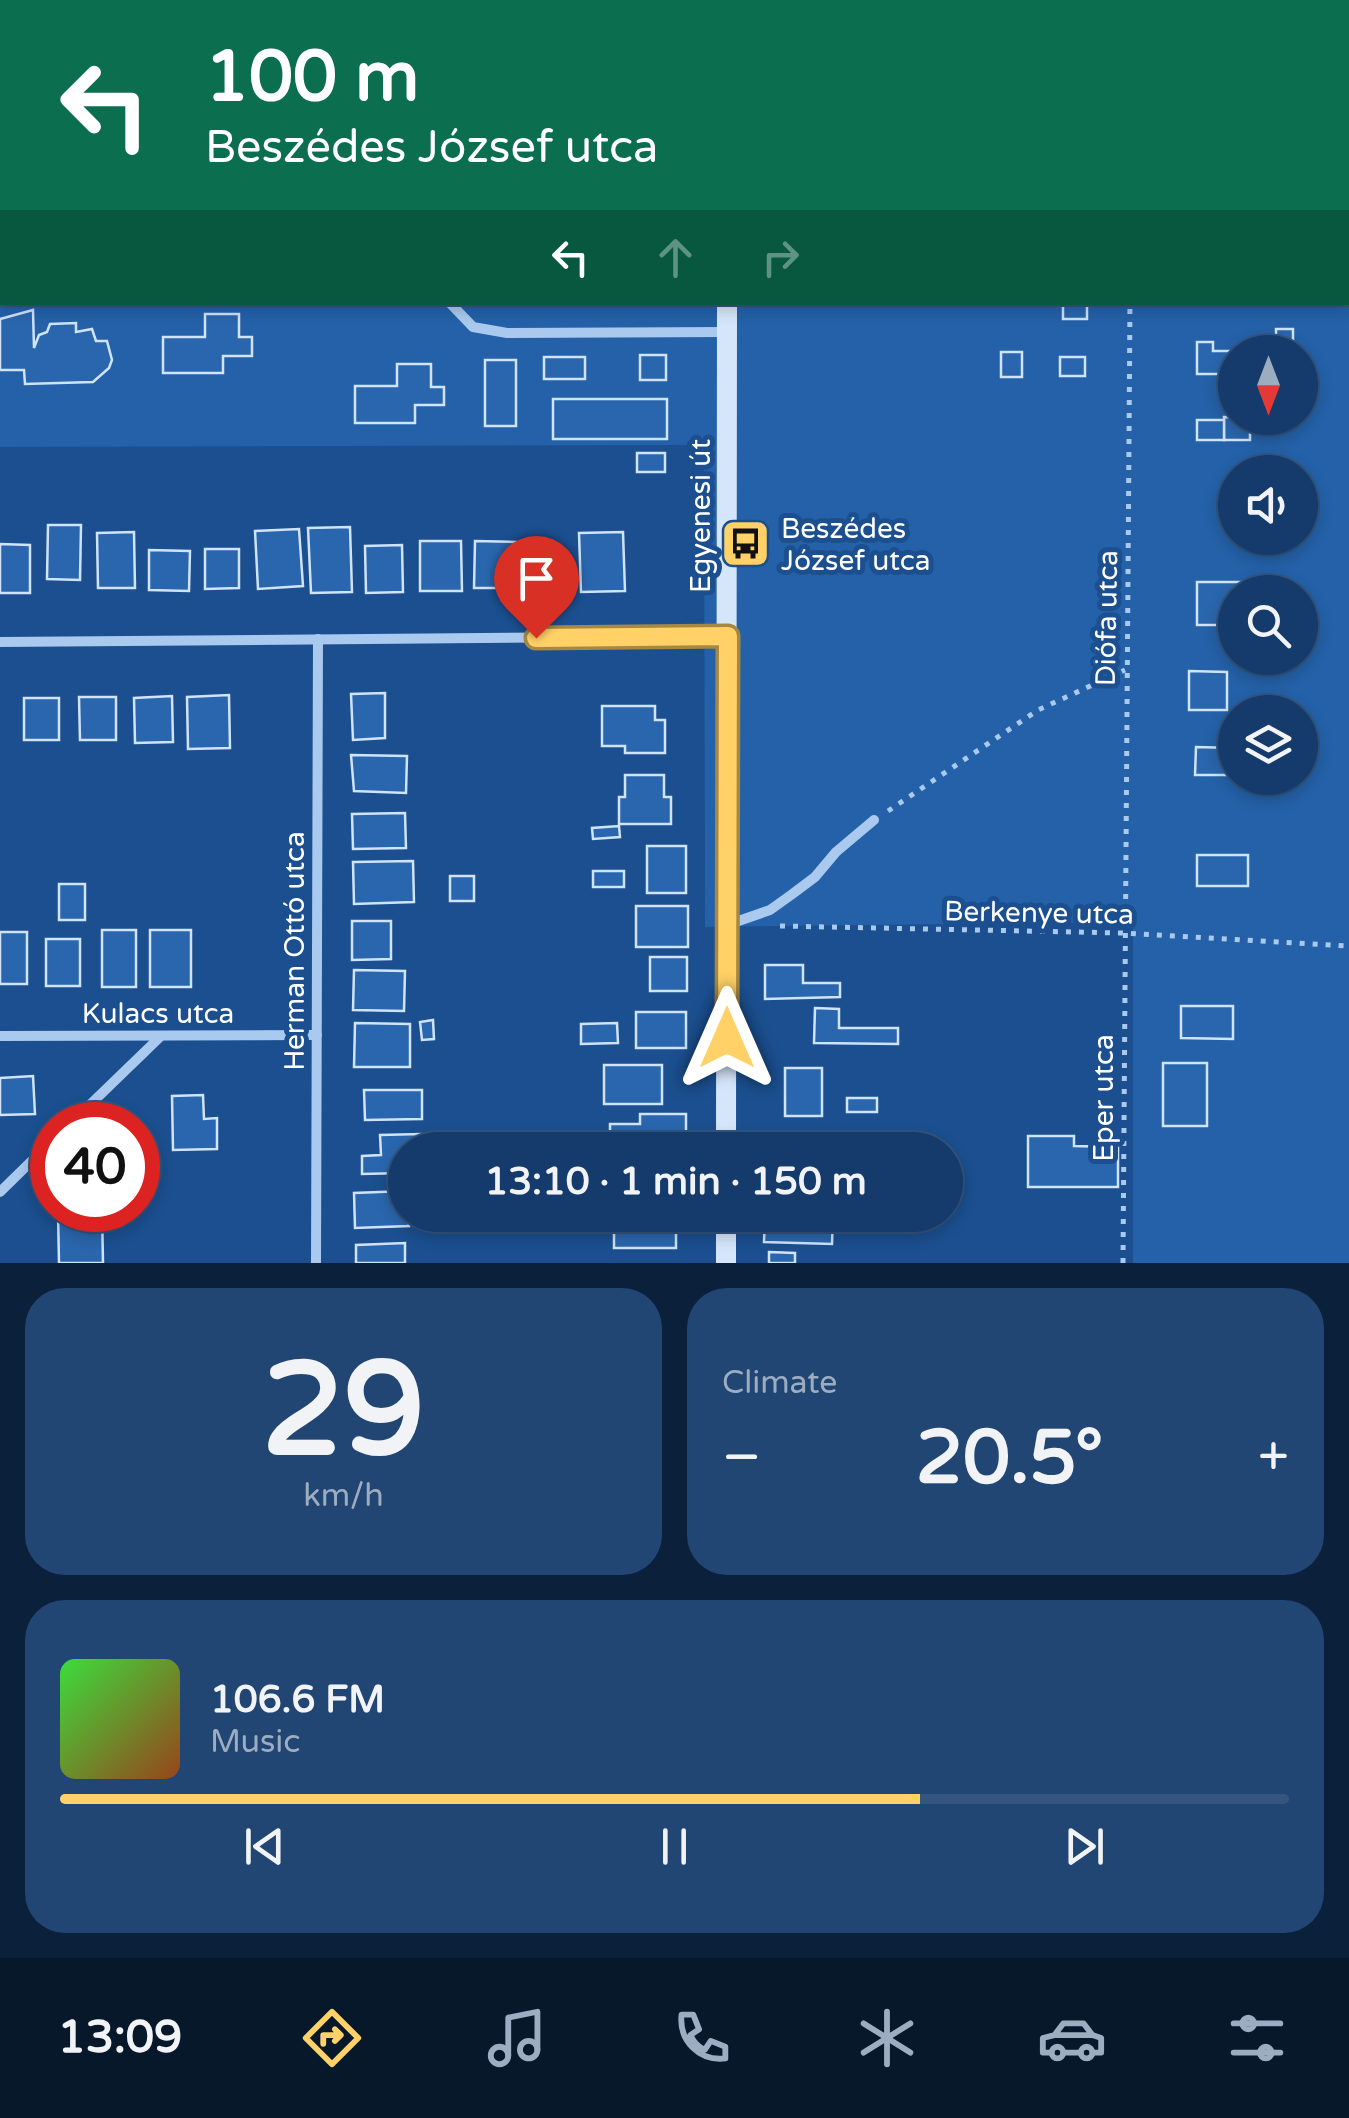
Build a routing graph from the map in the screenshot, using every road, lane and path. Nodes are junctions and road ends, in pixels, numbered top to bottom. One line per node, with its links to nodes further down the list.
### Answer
1 (451, 305): 4 (street)
2 (726, 305): 4 (street, Egyenesi út)
3 (1130, 305): 8 (path, Diófa utca)
4 (726, 332): 5 (street, Egyenesi út)
5 (728, 636): 6 (street); 10 (street, Egyenesi út)
6 (318, 639): 7 (street); 14 (street, Herman Ottó utca)
7 (0, 642)
8 (1126, 670): 9 (path); 12 (path, Diófa utca)
9 (874, 820): 10 (street)
10 (727, 925): 18 (street, Egyenesi út)
11 (767, 926): 12 (path, Berkenye utca)
12 (1123, 934): 13 (path, Berkenye utca); 24 (path, Eper utca)
13 (1349, 946)
14 (317, 1035): 16 (street, Kulacs utca); 22 (street, Herman Ottó utca)
15 (0, 1036): 16 (street, Kulacs utca)
16 (162, 1036): 17 (street)
17 (94, 1102)
18 (726, 1132)
19 (30, 1163): 20 (street)
20 (0, 1192)
21 (726, 1232): 23 (street)
22 (316, 1263)
23 (726, 1263)
24 (1123, 1263)

